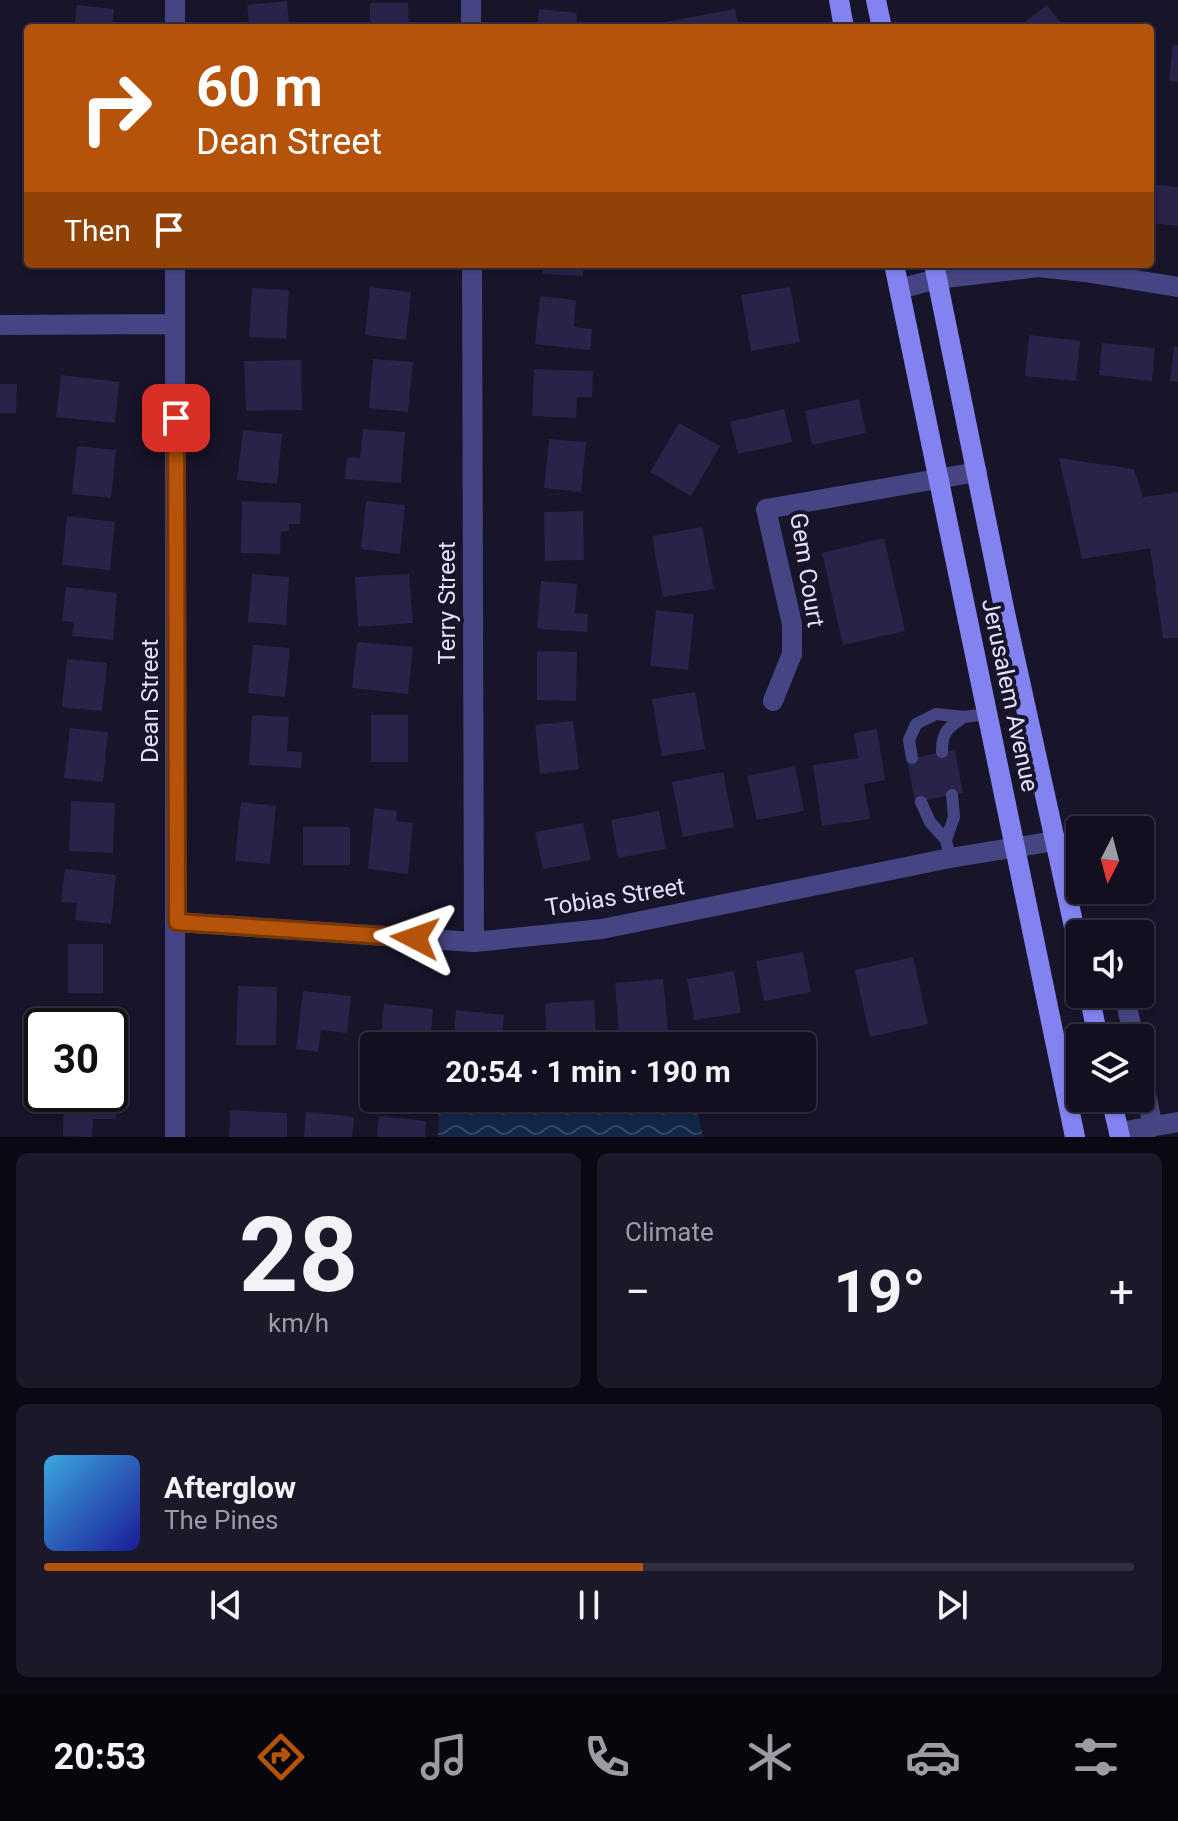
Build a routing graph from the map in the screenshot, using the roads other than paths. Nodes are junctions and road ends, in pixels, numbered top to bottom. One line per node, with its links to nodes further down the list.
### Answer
1 (175, 0): 5 (street)
2 (471, 0): 6 (street)
3 (839, 0): 7 (main road)
4 (876, 0): 8 (main road)
5 (175, 24)
6 (471, 24)
7 (843, 24)
8 (881, 24)
9 (175, 268): 17 (street, Dean Street)
10 (472, 268): 33 (street, Terry Street)
11 (895, 268): 16 (main road, Jerusalem Avenue)
12 (1012, 268): 14 (street)
13 (1047, 268): 15 (street)
14 (936, 271): 16 (street); 19 (main road, Jerusalem Avenue)
15 (1178, 287)
16 (899, 289): 20 (main road, Jerusalem Avenue)
17 (175, 324): 18 (street); 32 (street, Dean Street)
18 (0, 325)
19 (977, 472): 20 (street, Gem Court); 28 (main road, Jerusalem Avenue)
20 (938, 479): 21 (street, Gem Court); 22 (main road, Jerusalem Avenue)
21 (773, 701)
22 (987, 714): 23 (lane); 29 (main road, Jerusalem Avenue)
23 (964, 717): 24 (lane); 25 (lane)
24 (942, 752)
25 (912, 758)
26 (952, 795): 30 (lane)
27 (921, 802): 30 (lane)
28 (1055, 841): 29 (street, Tobias Street); 31 (main road, Jerusalem Avenue)
29 (1015, 848): 30 (street, Tobias Street); 40 (main road, Jerusalem Avenue)
30 (948, 849): 33 (street, Tobias Street)
31 (1072, 920)
32 (177, 922): 33 (street, Tobias Street); 39 (street, Dean Street)
33 (474, 942)
34 (1114, 1112): 38 (main road)
35 (1150, 1112): 37 (street)
36 (1178, 1122): 37 (street)
37 (1153, 1127): 38 (street)
38 (1119, 1135)
39 (175, 1137)
40 (1075, 1137)

